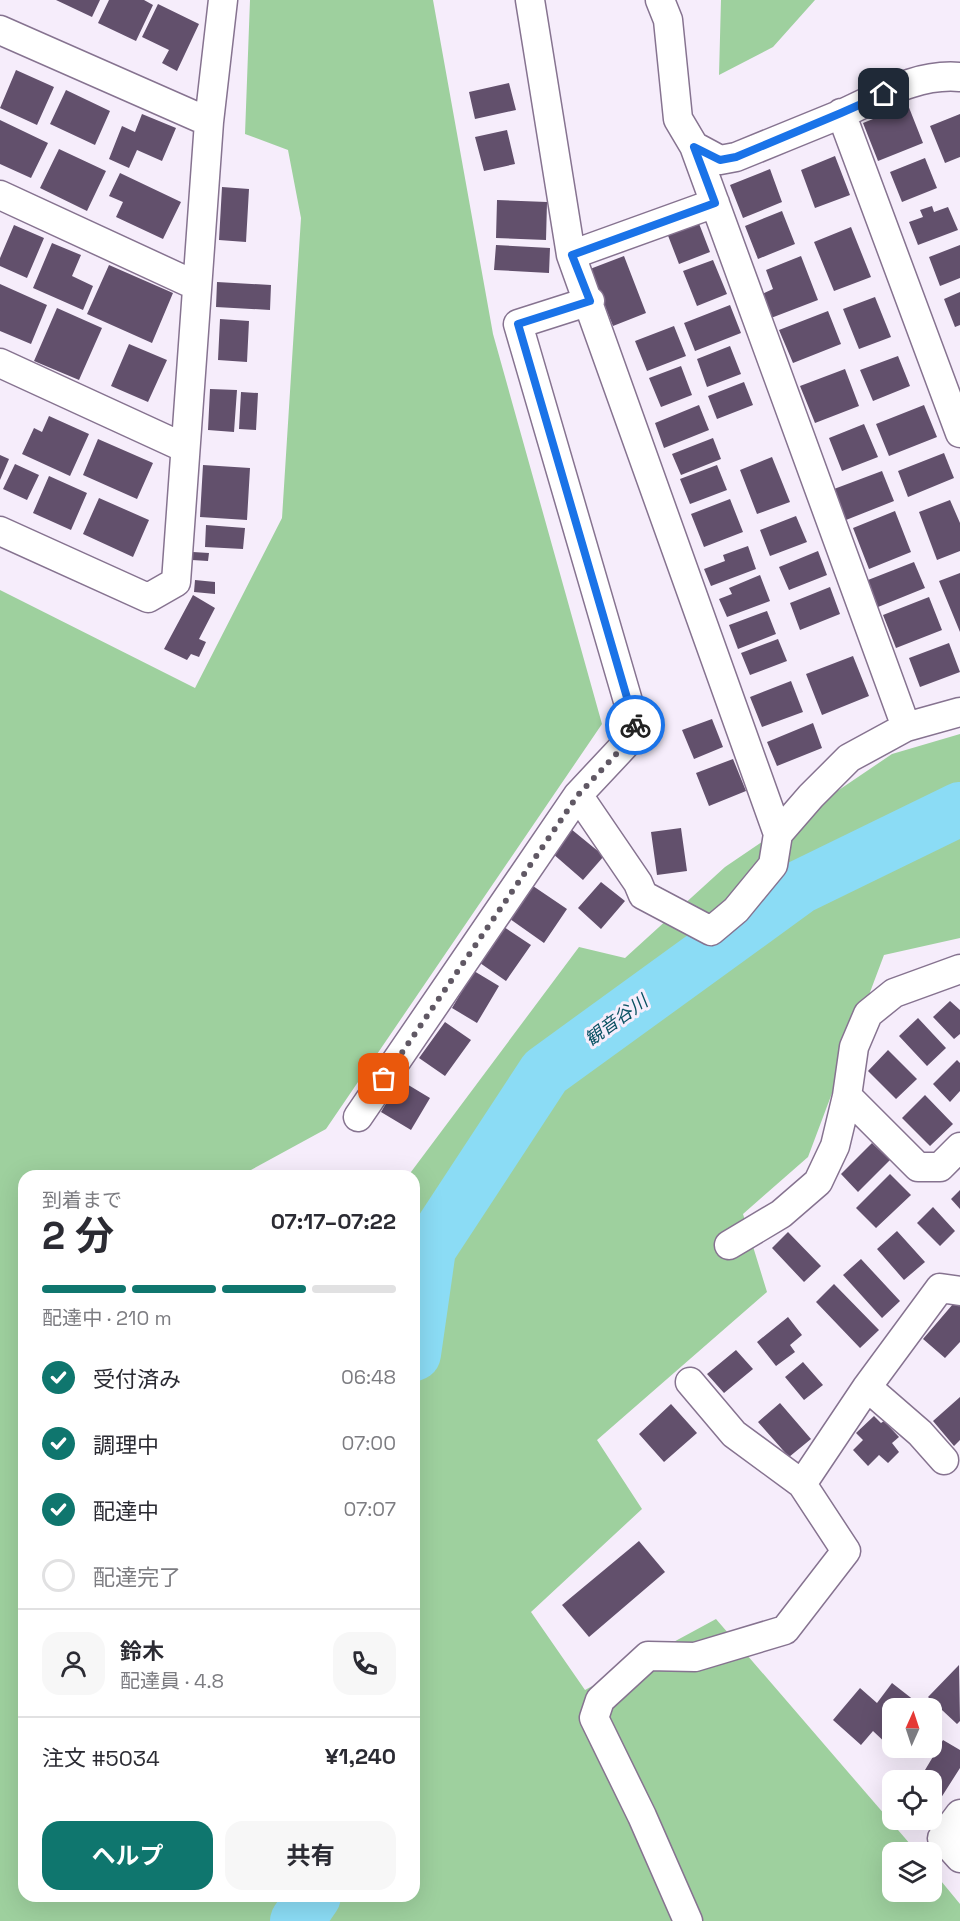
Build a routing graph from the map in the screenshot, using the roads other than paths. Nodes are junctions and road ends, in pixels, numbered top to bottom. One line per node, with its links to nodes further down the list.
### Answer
1 (223, 0): 7 (street)
2 (530, 0): 11 (street)
3 (660, 0): 8 (street)
4 (0, 30): 7 (street)
5 (960, 77): 6 (street)
6 (841, 113): 8 (street); 15 (street)
7 (210, 122): 12 (street)
8 (694, 147): 10 (street)
9 (0, 195): 12 (street)
10 (715, 203): 11 (street); 19 (street)
11 (572, 255): 13 (street)
12 (197, 286): 16 (street)
13 (590, 301): 20 (street); 21 (street)
14 (0, 363): 16 (street)
15 (960, 433)
16 (185, 448): 17 (street)
17 (0, 531)
18 (960, 712): 19 (street)
19 (906, 727): 21 (street)
20 (578, 795): 21 (street); 24 (street)
21 (778, 834)
22 (960, 969): 23 (street)
23 (846, 1096): 25 (street); 26 (street)
24 (358, 1117)
25 (960, 1148)
26 (729, 1245)
27 (960, 1291): 29 (street)
28 (690, 1382): 31 (street)
29 (867, 1387): 30 (street); 31 (street)
30 (944, 1460)
31 (802, 1485): 34 (street)
32 (960, 1814): 33 (street)
33 (960, 1858)
34 (688, 1921)

